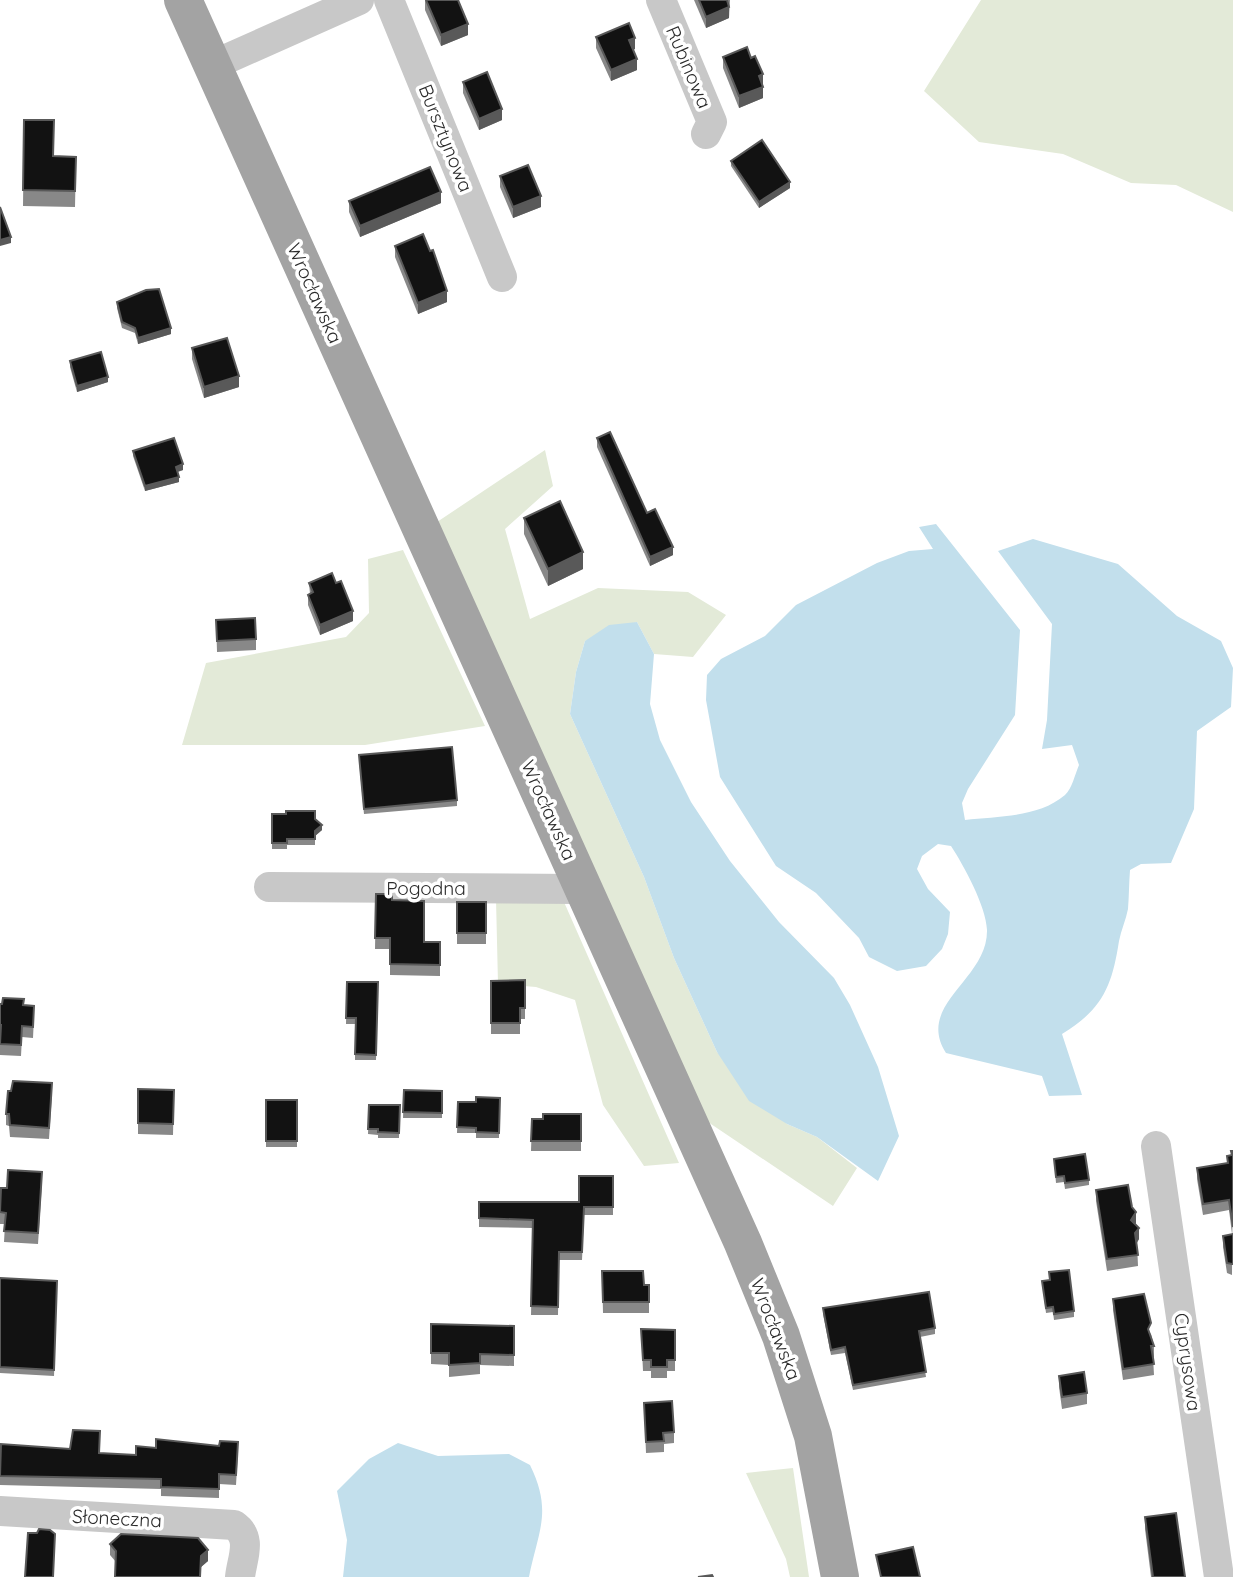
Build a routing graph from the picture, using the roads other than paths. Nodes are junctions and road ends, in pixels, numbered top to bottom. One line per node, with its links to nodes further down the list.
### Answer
1 (183, 0): 5 (main road, Wrocławska)
2 (359, 0): 5 (street)
3 (389, 0): 7 (street, Bursztynowa)
4 (661, 0): 6 (street, Rubinowa)
5 (211, 62): 9 (main road, Wrocławska)
6 (706, 134)
7 (502, 276)
8 (269, 887): 9 (street, Pogodna)
9 (583, 887): 13 (main road, Wrocławska)
10 (1156, 1146): 14 (street, Cyprysowa)
11 (0, 1511): 12 (street, Słoneczna)
12 (240, 1577)
13 (840, 1577)
14 (1219, 1577)

